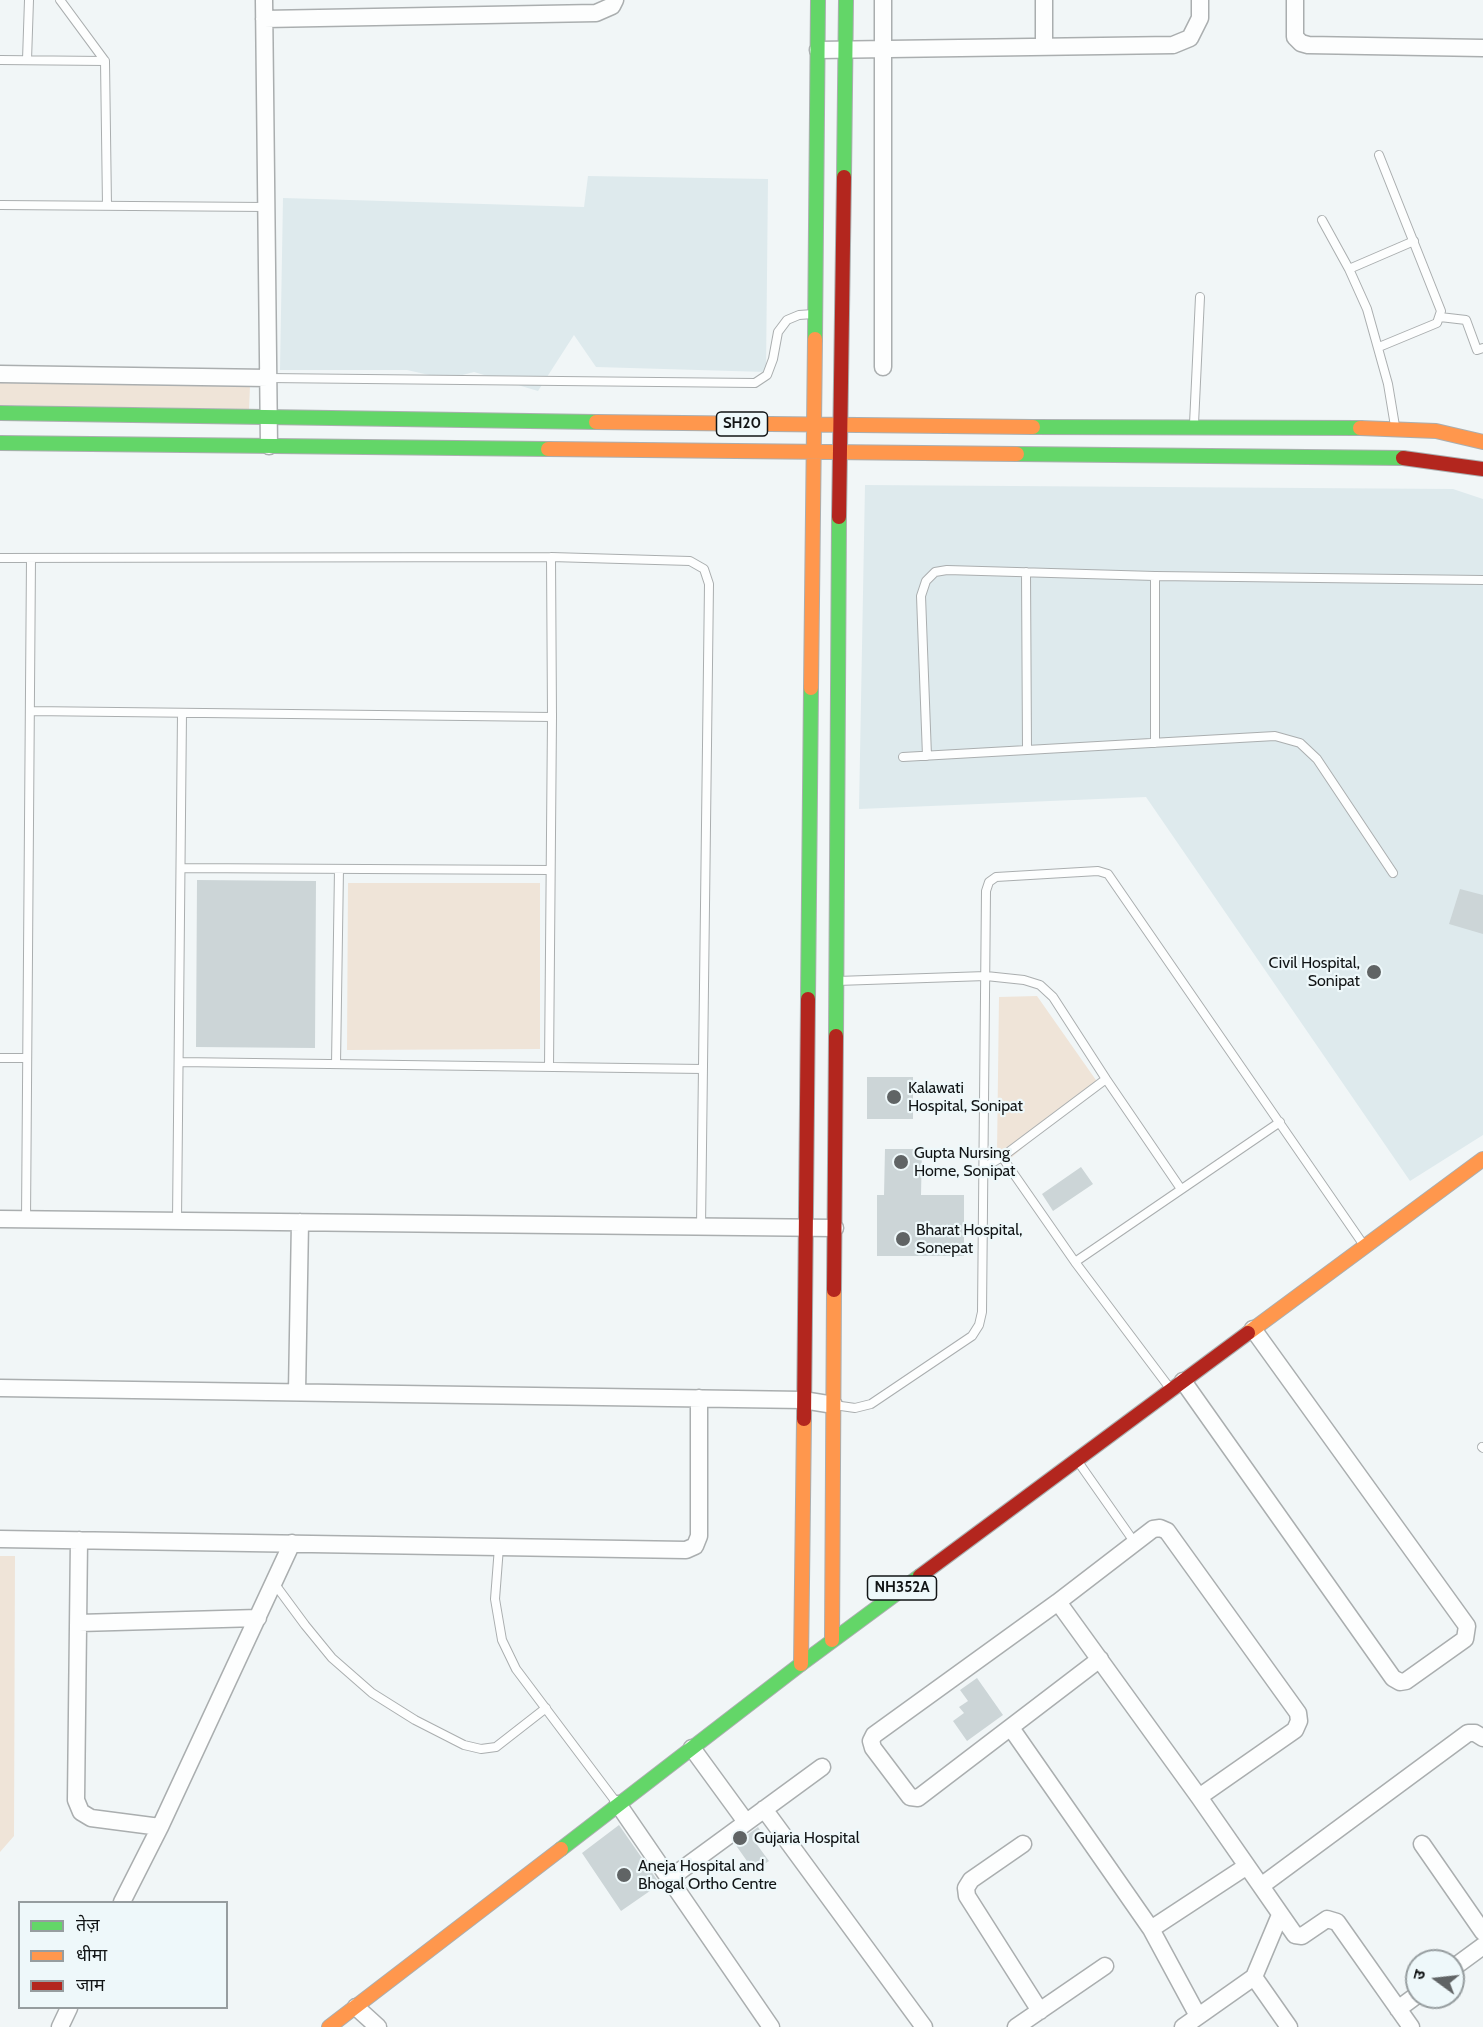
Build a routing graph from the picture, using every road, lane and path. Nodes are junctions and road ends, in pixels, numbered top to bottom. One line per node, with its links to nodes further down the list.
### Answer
1 (29, 0): 18 (lane)
2 (60, 0): 19 (lane)
3 (264, 0): 11 (street)
4 (615, 0): 11 (street)
5 (818, 0): 16 (main road)
6 (846, 0): 15 (main road)
7 (883, 0): 13 (street)
8 (1044, 0): 12 (street)
9 (1200, 0): 12 (street)
10 (1295, 0): 14 (street)
11 (264, 19): 23 (street)
12 (1044, 46): 13 (street)
13 (882, 48): 15 (street); 32 (street)
14 (1483, 48)
15 (846, 49): 16 (street); 38 (main road)
16 (818, 50): 28 (main road)
17 (0, 60): 18 (lane)
18 (27, 60): 19 (lane)
19 (105, 61): 22 (lane)
20 (1379, 155): 25 (lane)
21 (0, 205): 22 (lane)
22 (107, 206): 23 (lane)
23 (266, 207): 34 (street)
24 (1322, 220): 26 (lane)
25 (1414, 241): 26 (lane); 29 (lane)
26 (1349, 268): 30 (lane)
27 (1200, 297): 39 (lane)
28 (814, 314): 34 (lane); 37 (main road)
29 (1440, 317): 30 (lane); 31 (lane)
30 (1378, 347): 40 (lane)
31 (1483, 348)
32 (883, 367)
33 (0, 374): 34 (street)
34 (268, 378): 36 (street)
35 (0, 413): 36 (main road, SH20)
36 (269, 418): 37 (main road, SH20); 43 (street)
37 (812, 425): 38 (main road, SH20); 44 (main road)
38 (840, 426): 39 (main road, SH20); 45 (main road)
39 (1194, 427): 40 (main road, SH20)
40 (1396, 429): 41 (main road, SH20)
41 (1483, 442)
42 (0, 443): 43 (main road, SH20)
43 (268, 446): 44 (main road, SH20)
44 (812, 452): 45 (main road, SH20); 83 (main road)
45 (841, 452): 46 (main road, SH20); 65 (main road)
46 (1483, 469)
47 (551, 557): 49 (lane); 55 (lane); 71 (lane)
48 (0, 558): 49 (lane)
49 (31, 558): 53 (lane)
50 (1026, 572): 51 (lane); 57 (lane); 58 (lane)
51 (1155, 576): 52 (lane); 56 (lane)
52 (1483, 580)
53 (30, 711): 54 (lane); 67 (lane)
54 (182, 712): 55 (lane); 60 (lane)
55 (552, 717): 62 (lane)
56 (1155, 743): 57 (lane); 63 (lane)
57 (1027, 750): 58 (lane)
58 (927, 756): 59 (lane)
59 (903, 757)
60 (180, 868): 61 (lane); 68 (lane)
61 (339, 869): 62 (lane); 69 (lane)
62 (550, 870): 70 (lane)
63 (1393, 873)
64 (986, 976): 65 (lane); 72 (lane); 73 (lane); 76 (lane)
65 (837, 981): 84 (main road)
66 (0, 1058): 67 (lane)
67 (27, 1058): 79 (lane)
68 (178, 1062): 69 (lane); 80 (lane)
69 (336, 1064): 70 (lane)
70 (549, 1067): 71 (lane)
71 (703, 1069): 82 (lane)
72 (1106, 1079): 74 (lane); 77 (lane)
73 (1280, 1122): 77 (lane); 85 (lane)
74 (1002, 1157): 76 (lane); 86 (lane)
75 (1483, 1159): 85 (main road, NH352A)
76 (983, 1168): 93 (lane)
77 (1181, 1189): 86 (lane)
78 (0, 1219): 79 (street)
79 (26, 1219): 80 (street)
80 (177, 1221): 81 (street)
81 (300, 1222): 82 (street); 90 (street)
82 (701, 1227): 83 (street)
83 (805, 1228): 84 (street); 92 (main road)
84 (835, 1228): 93 (main road)
85 (1365, 1246): 87 (main road, NH352A)
86 (1075, 1262): 88 (lane)
87 (1253, 1329): 88 (main road, NH352A); 88 (street)
88 (1177, 1385): 94 (main road, NH352A)
89 (0, 1388): 90 (street)
90 (297, 1392): 91 (street)
91 (699, 1398): 92 (street); 99 (street)
92 (803, 1400): 93 (street); 106 (main road)
93 (834, 1405): 104 (main road)
94 (1077, 1459): 98 (lane); 104 (main road, NH352A)
95 (0, 1539): 96 (street)
96 (79, 1540): 97 (street); 103 (street)
97 (292, 1543): 99 (street); 100 (street)
98 (1135, 1544): 101 (street); 112 (street)
99 (499, 1546): 107 (lane)
100 (274, 1583): 102 (street); 107 (lane)
101 (1058, 1602): 105 (street); 108 (street)
102 (258, 1618): 103 (street); 116 (street)
103 (79, 1623): 116 (street)
104 (832, 1640): 106 (main road, NH352A)
105 (1100, 1659): 108 (street); 112 (street)
106 (801, 1664): 110 (main road, NH352A)
107 (546, 1708): 113 (lane)
108 (1011, 1728): 124 (street)
109 (1483, 1738): 121 (street)
110 (692, 1748): 113 (main road, NH352A); 115 (street)
111 (822, 1767): 114 (street)
112 (1199, 1797): 119 (street)
113 (618, 1804): 120 (street); 131 (main road, NH352A)
114 (764, 1809): 115 (street); 140 (street)
115 (747, 1822): 120 (street)
116 (160, 1827): 122 (street)
117 (1023, 1844): 134 (street)
118 (1422, 1844): 125 (street)
119 (1247, 1866): 121 (street); 124 (street)
120 (669, 1879): 139 (street)
121 (1261, 1886): 123 (street)
122 (123, 1901)
123 (1280, 1915): 129 (street); 133 (street)
124 (1151, 1929): 135 (street)
125 (1483, 1932)
126 (1483, 1946): 127 (street)
127 (1465, 1959)
128 (1105, 1966): 134 (street)
129 (1254, 1977): 135 (street); 143 (street)
130 (1405, 2004): 133 (street)
131 (356, 2007): 137 (main road, NH352A); 138 (street)
132 (68, 2009): 136 (street)
133 (1398, 2009): 144 (street)
134 (1040, 2011): 141 (street)
135 (1198, 2016): 142 (street)
136 (60, 2027)
137 (329, 2027)
138 (378, 2027)
139 (771, 2027)
140 (924, 2027)
141 (1016, 2027)
142 (1183, 2027)
143 (1289, 2027)
144 (1411, 2027)

